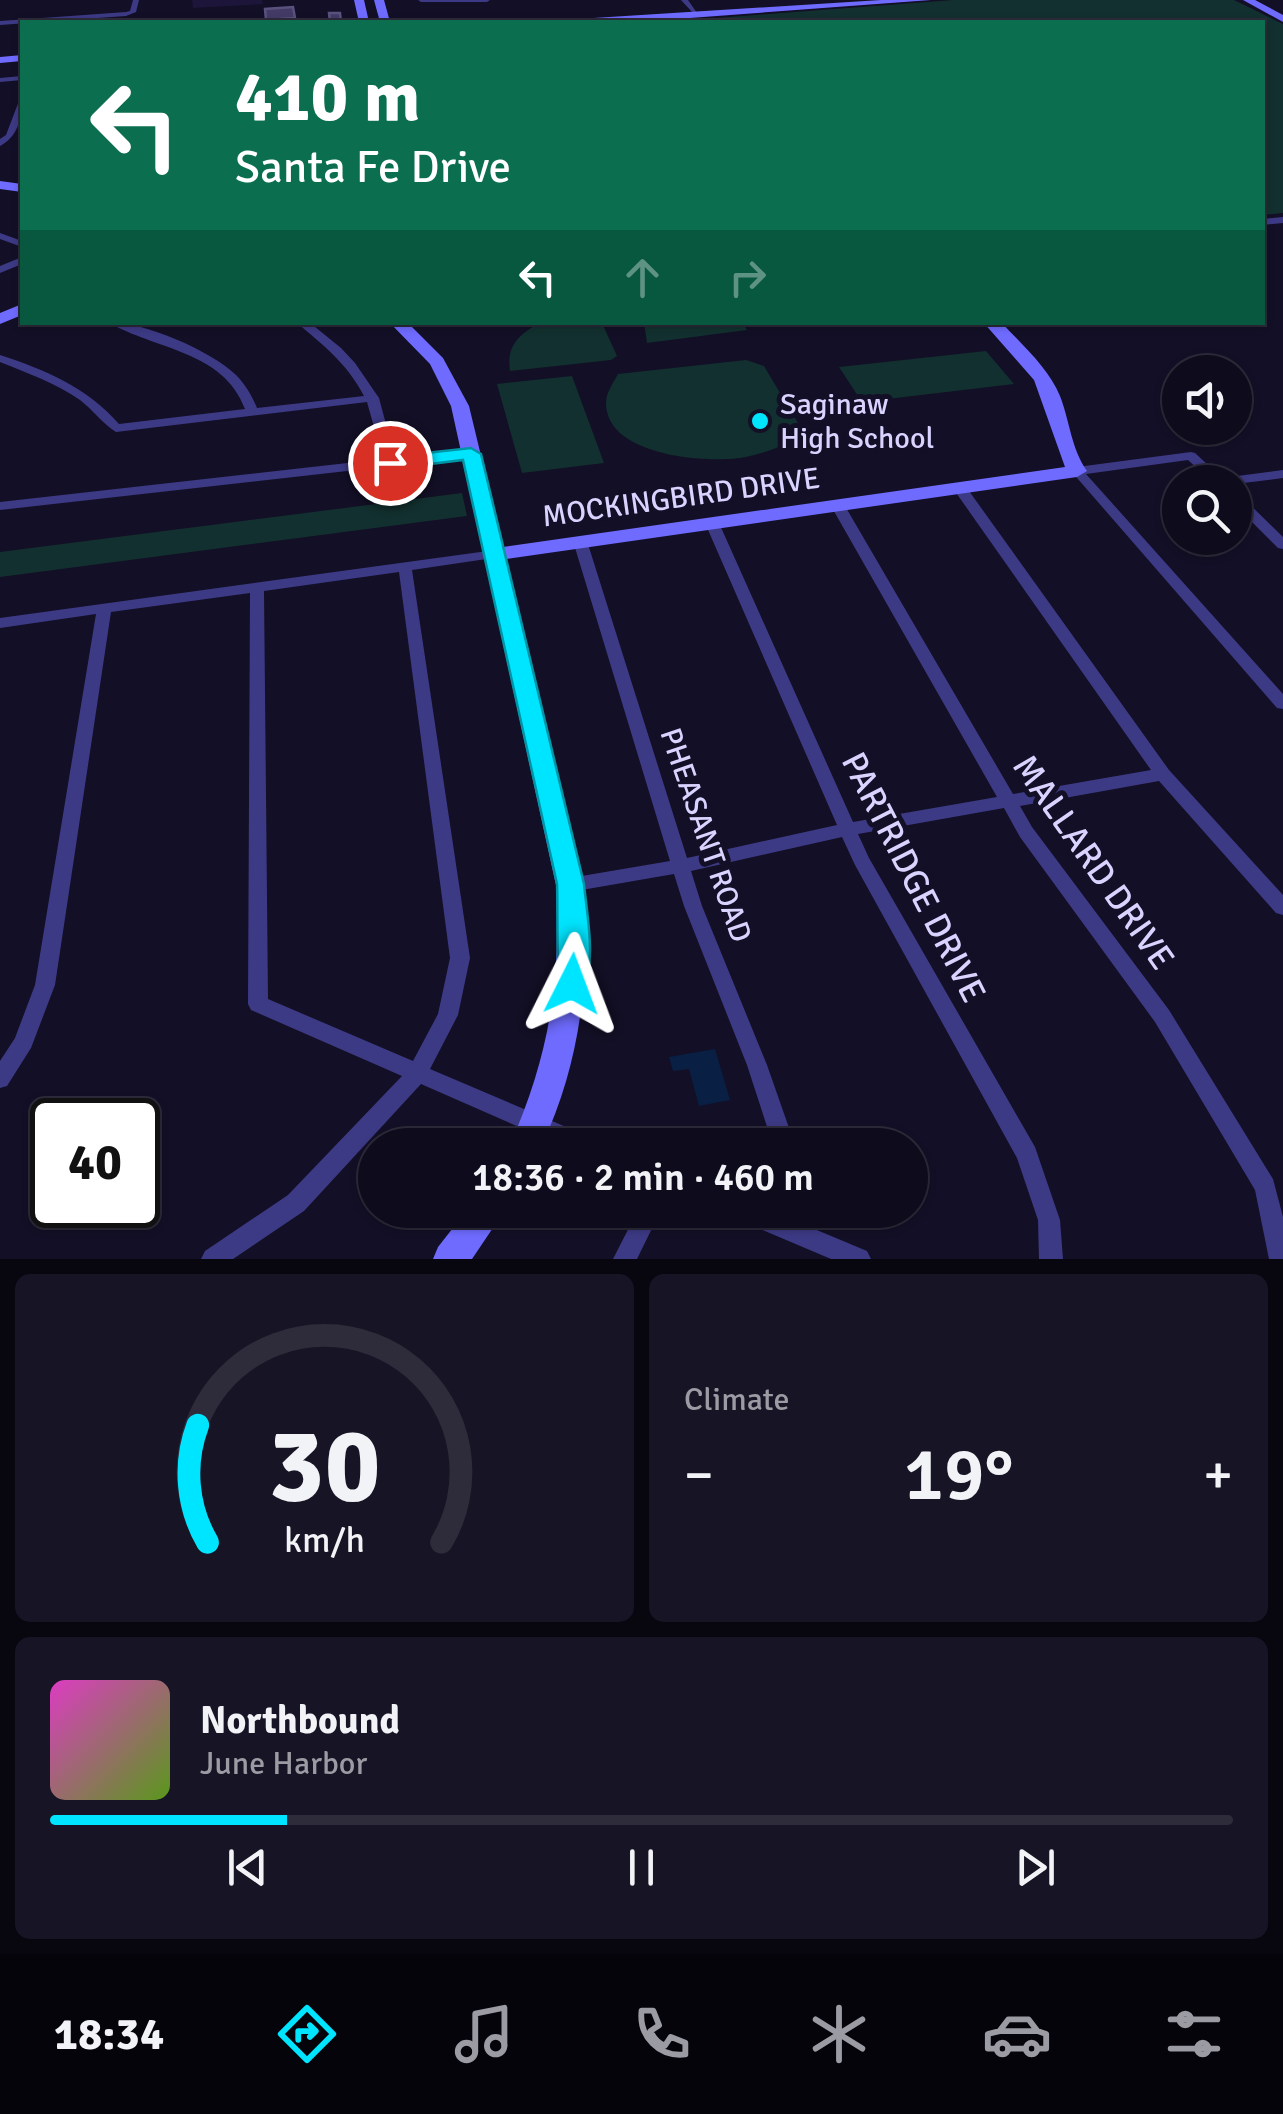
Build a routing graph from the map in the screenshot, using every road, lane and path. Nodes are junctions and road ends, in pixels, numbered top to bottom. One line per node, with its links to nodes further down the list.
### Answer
1 (136, 0): 13 (street)
2 (422, 0): 3 (street)
3 (487, 0)
4 (684, 0): 10 (street)
5 (862, 0): 10 (street)
6 (926, 0): 10 (street)
7 (1248, 0): 11 (street)
8 (57, 10): 12 (street)
9 (615, 17): 10 (street); 14 (street); 15 (street)
10 (700, 17): 16 (street)
11 (1283, 19)
12 (52, 20)
13 (63, 20)
14 (567, 20)
15 (584, 20)
16 (638, 20)
17 (20, 108): 18 (street)
18 (0, 144)
19 (119, 325): 25 (street)
20 (305, 325): 24 (street)
21 (401, 325): 26 (street)
22 (994, 325): 29 (street)
23 (0, 358): 25 (street)
24 (374, 398): 25 (street); 27 (street)
25 (254, 412)
26 (471, 454): 27 (street); 39 (street)
27 (390, 463): 33 (street)
28 (1201, 465): 29 (street, MOCKINGBIRD DRIVE)
29 (1077, 471): 32 (street, MOCKINGBIRD DRIVE); 44 (street)
30 (1283, 474): 31 (street)
31 (1252, 478)
32 (959, 487): 34 (street, MOCKINGBIRD DRIVE); 45 (street)
33 (0, 506)
34 (838, 506): 36 (street, MOCKINGBIRD DRIVE); 46 (street, MALLARD DRIVE)
35 (1252, 515): 38 (street)
36 (712, 523): 37 (street, MOCKINGBIRD DRIVE); 47 (street, PARTRIDGE DRIVE)
37 (580, 541): 39 (street, MOCKINGBIRD DRIVE); 48 (street, PHEASANT ROAD)
38 (1283, 545)
39 (495, 554): 40 (street, MOCKINGBIRD DRIVE); 49 (street)
40 (405, 567): 41 (street, MOCKINGBIRD DRIVE); 51 (street)
41 (257, 588): 42 (street, MOCKINGBIRD DRIVE); 51 (street)
42 (104, 609): 43 (street, MOCKINGBIRD DRIVE); 52 (street)
43 (0, 623)
44 (1283, 704)
45 (1163, 774): 46 (street); 50 (street)
46 (1008, 802): 47 (street); 64 (street, MALLARD DRIVE)
47 (846, 830): 48 (street); 63 (street, PARTRIDGE DRIVE)
48 (680, 866): 49 (street); 55 (street, PHEASANT ROAD)
49 (570, 884): 54 (street)
50 (1283, 908)
51 (416, 1074): 53 (street); 59 (street)
52 (0, 1079)
53 (518, 1128)
54 (533, 1128)
55 (778, 1128)
56 (474, 1228): 60 (street)
57 (641, 1228): 61 (street)
58 (798, 1228): 62 (street)
59 (213, 1259)
60 (450, 1259)
61 (625, 1259)
62 (859, 1259)
63 (1051, 1259)
64 (1281, 1259)

